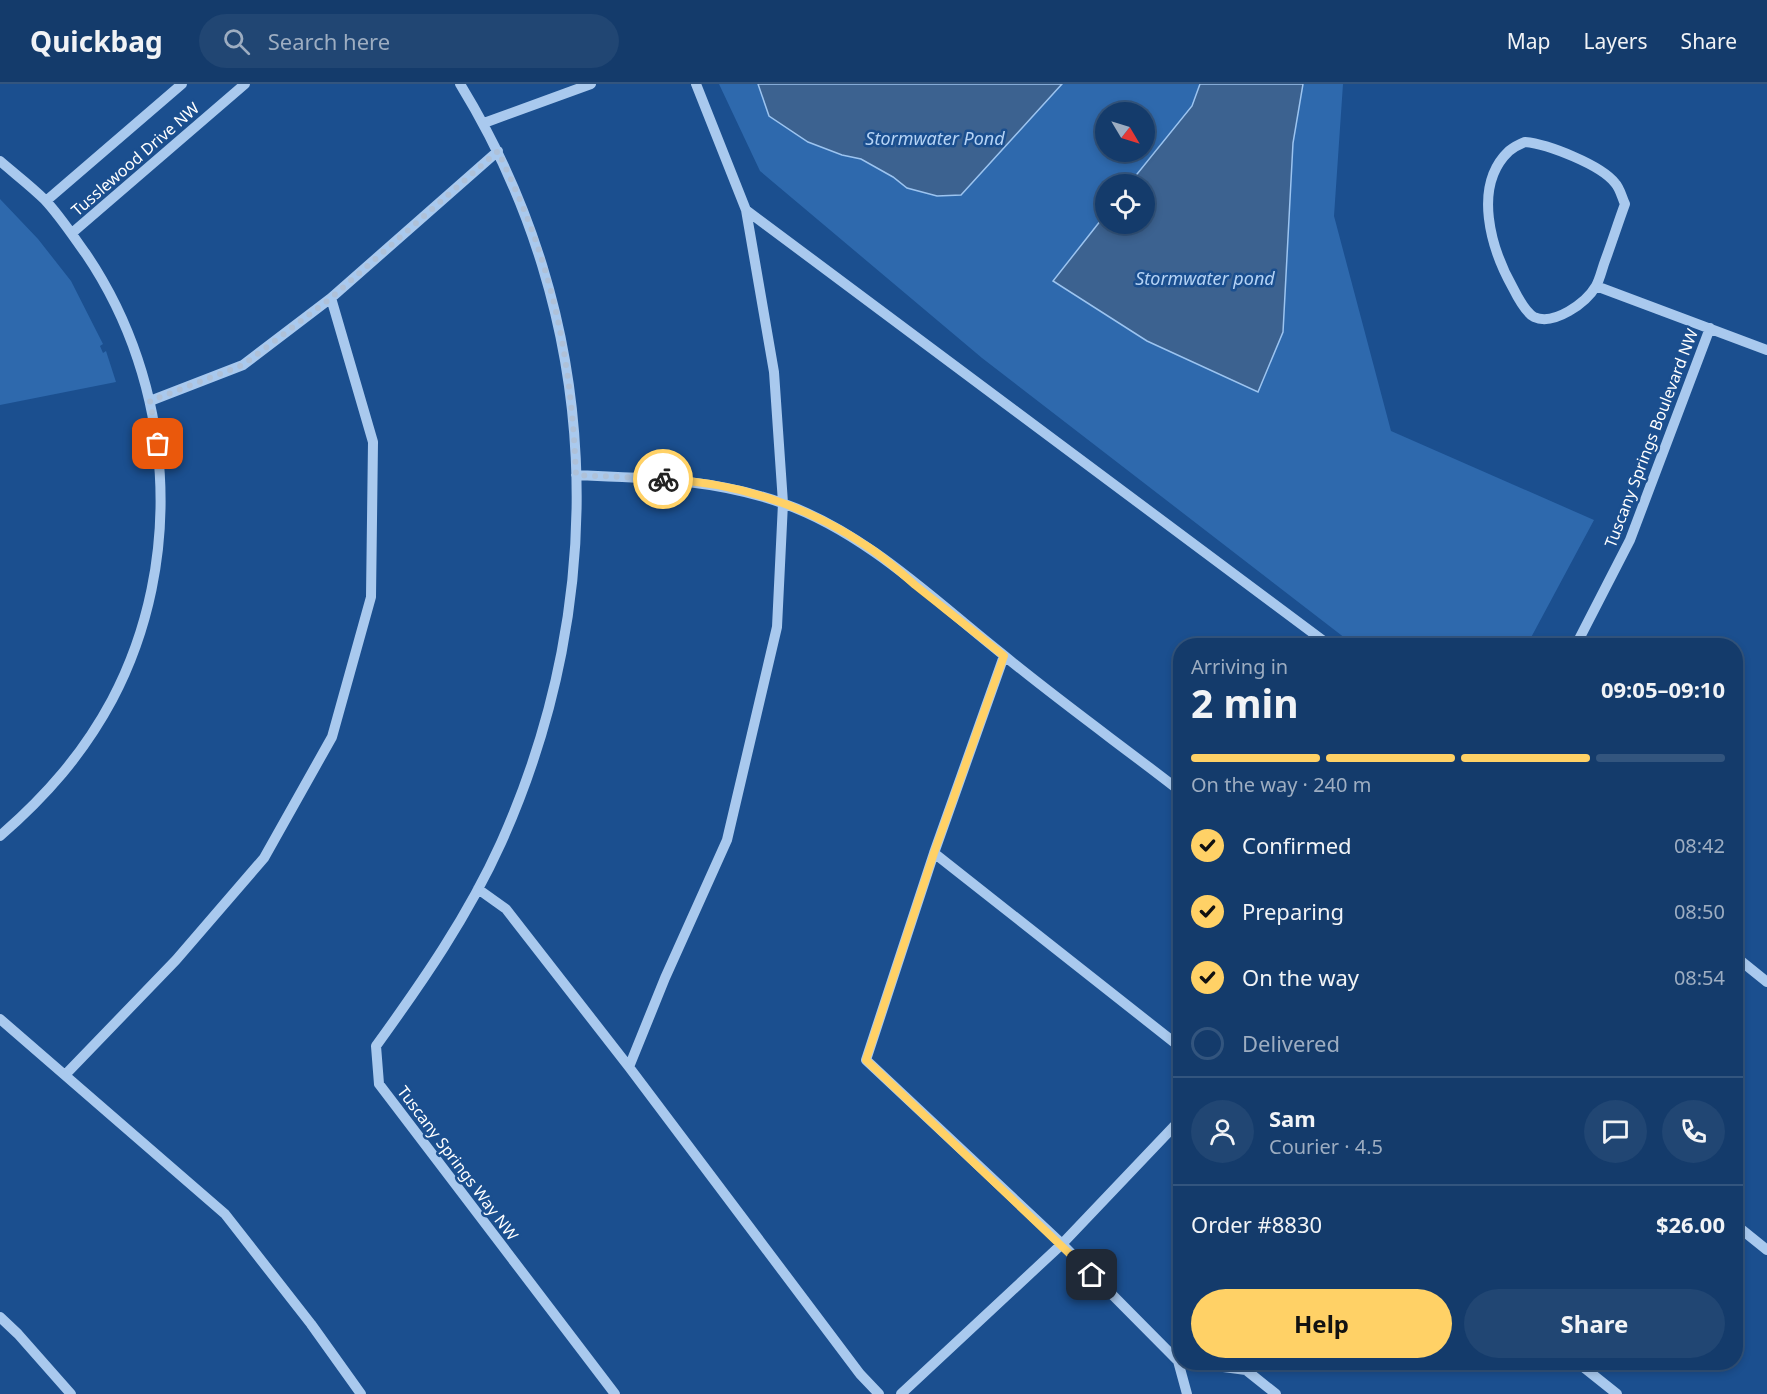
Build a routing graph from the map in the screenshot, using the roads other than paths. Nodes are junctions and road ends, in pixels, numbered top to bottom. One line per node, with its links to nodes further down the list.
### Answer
1 (182, 84): 9 (street, Tusslewood Drive NW)
2 (244, 84): 11 (street, Tusslewood Drive NW)
3 (460, 84): 6 (street, Tuscany Springs Way NW)
4 (591, 84): 6 (street)
5 (696, 84): 10 (street)
6 (484, 123): 7 (street, Tuscany Springs Way NW)
7 (498, 151): 13 (street); 17 (street, Tuscany Springs Way NW)
8 (0, 161): 9 (street)
9 (46, 201): 11 (street)
10 (746, 210): 18 (street); 19 (street)
11 (72, 233): 16 (street)
12 (1596, 286): 12 (street); 14 (street)
13 (331, 298): 16 (street); 31 (street)
14 (1710, 328): 15 (street, Tuscany Springs Boulevard NW); 20 (street, Tuscany Springs Boulevard NW)
15 (1767, 350)
16 (150, 401): 23 (street)
17 (576, 475): 18 (street); 25 (street, Tuscany Springs Way NW)
18 (783, 503): 21 (street); 30 (street)
19 (1320, 638)
20 (1580, 638)
21 (1004, 656): 22 (street); 24 (street)
22 (1173, 786)
23 (0, 836)
24 (934, 853): 29 (street); 34 (street)
25 (478, 890): 30 (street); 43 (street, Tuscany Springs Way NW)
26 (1743, 963): 27 (street)
27 (1767, 982)
28 (0, 1019): 31 (street)
29 (1173, 1041)
30 (629, 1067): 44 (street)
31 (65, 1075): 42 (street)
32 (1173, 1127): 34 (street)
33 (1743, 1231): 35 (street)
34 (1062, 1244): 37 (street); 45 (street)
35 (1767, 1250)
36 (0, 1317): 41 (street)
37 (1173, 1352)
38 (1183, 1370): 46 (street)
39 (1240, 1370): 47 (street)
40 (1587, 1370): 48 (street)
41 (71, 1394)
42 (361, 1394)
43 (615, 1394)
44 (879, 1394)
45 (901, 1394)
46 (1187, 1394)
47 (1276, 1394)
48 (1617, 1394)

